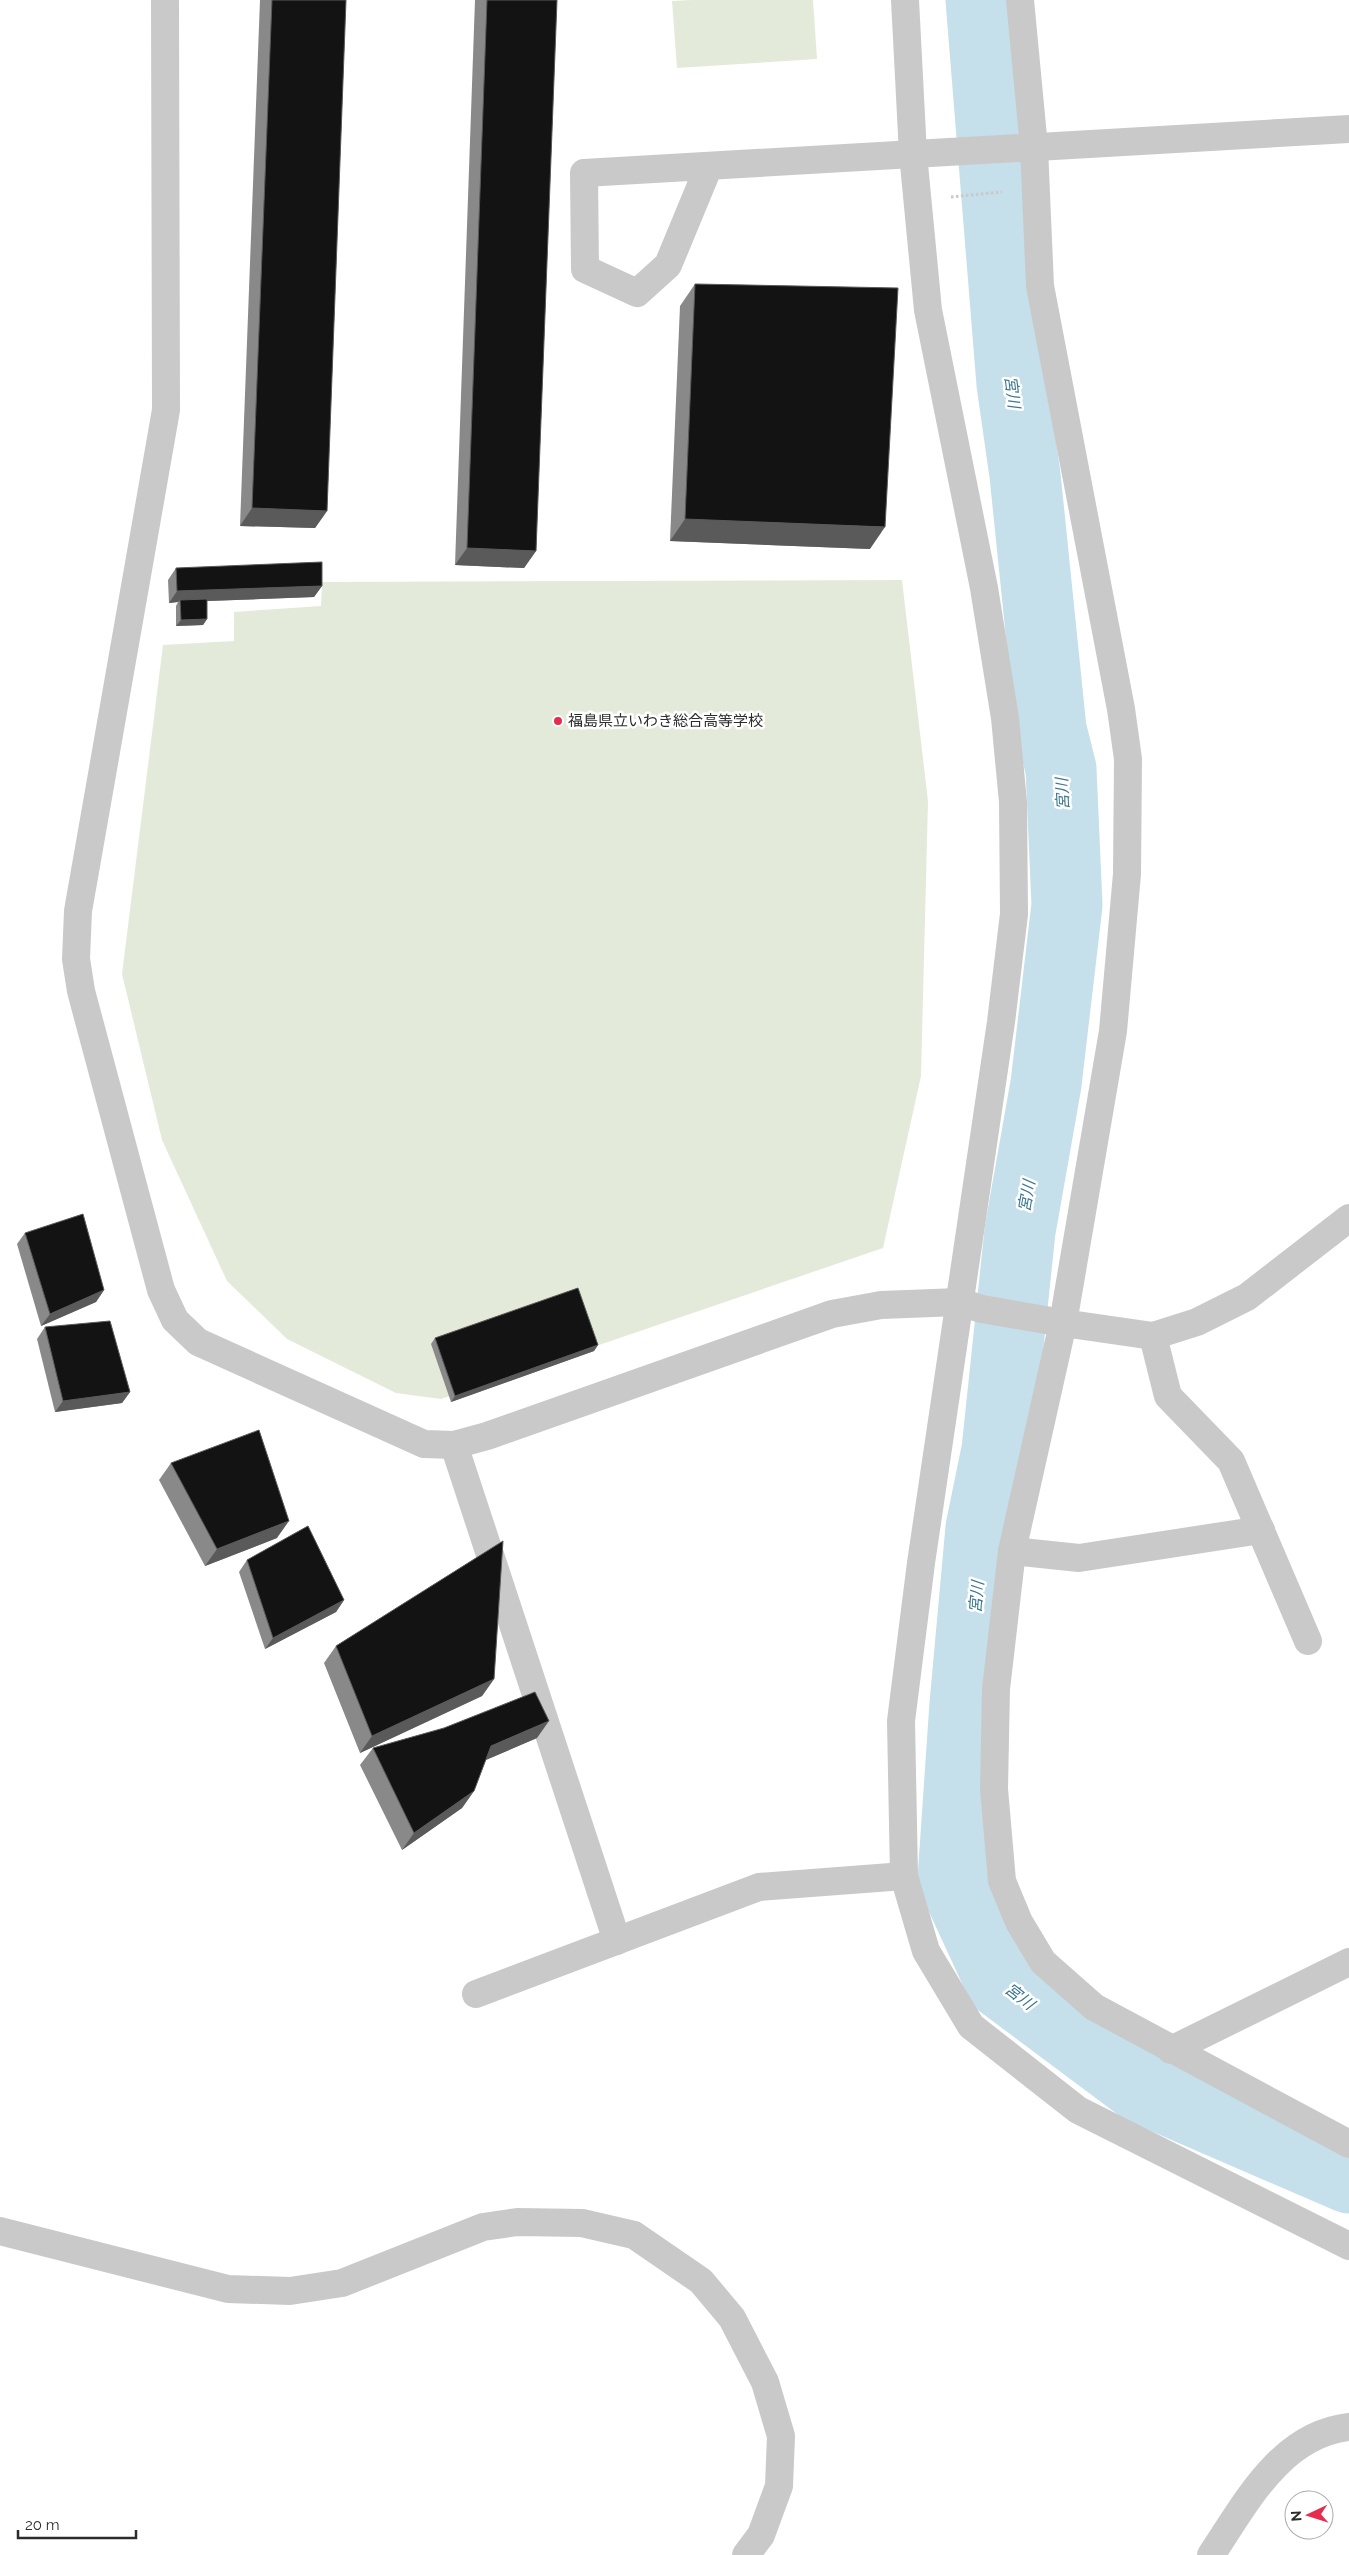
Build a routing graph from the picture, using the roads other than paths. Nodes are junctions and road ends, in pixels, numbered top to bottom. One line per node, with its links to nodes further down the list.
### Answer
1 (165, 0): 12 (street)
2 (905, 0): 6 (street)
3 (1020, 0): 5 (street)
4 (1349, 129): 5 (street)
5 (1025, 147): 6 (street); 10 (street)
6 (913, 154): 7 (street); 9 (street)
7 (708, 166): 7 (street)
8 (1349, 1218): 11 (street)
9 (971, 1305): 10 (street); 12 (street); 16 (street)
10 (1057, 1321): 11 (street); 14 (street)
11 (1153, 1336): 13 (street)
12 (454, 1445): 17 (street)
13 (1260, 1530): 14 (street); 15 (street)
14 (1012, 1551): 20 (street)
15 (1308, 1641)
16 (904, 1876): 17 (street); 23 (street)
17 (616, 1941): 19 (street)
18 (1349, 1962): 20 (street)
19 (476, 1994)
20 (1171, 2050): 21 (street)
21 (1349, 2144)
22 (0, 2231): 25 (street)
23 (1349, 2246)
24 (1349, 2427): 26 (street)
25 (746, 2555)
26 (1211, 2555)

